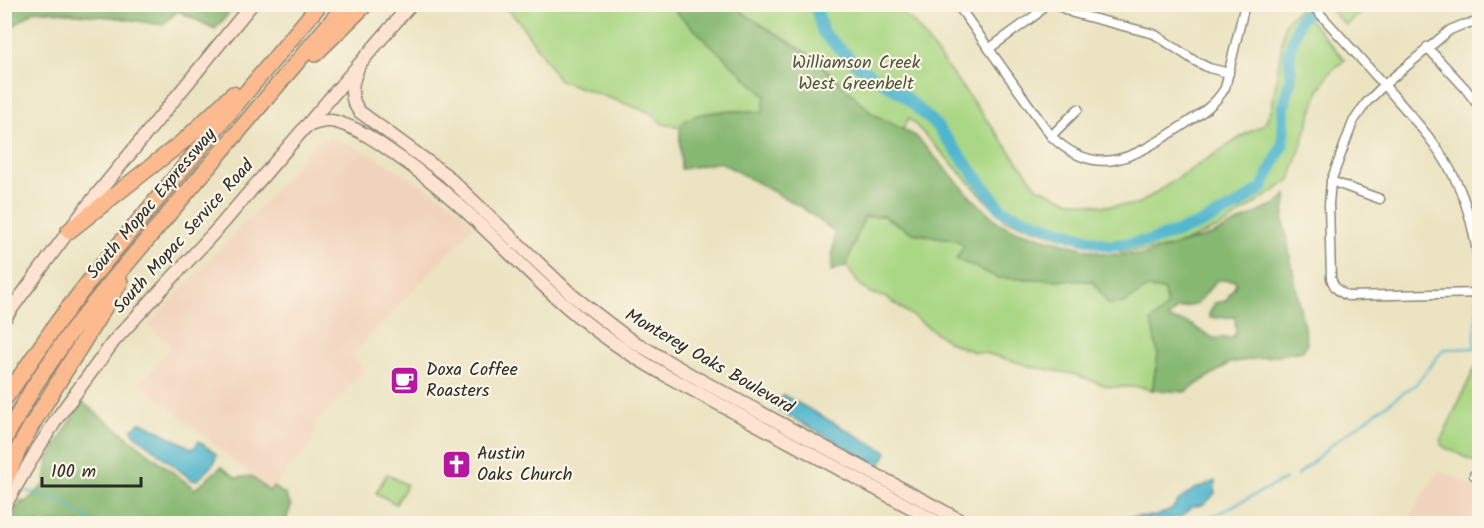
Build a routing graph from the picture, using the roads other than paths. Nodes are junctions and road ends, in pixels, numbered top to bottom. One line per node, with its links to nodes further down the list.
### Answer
1 (252, 4): 25 (street)
2 (320, 4): 14 (highway, South Mopac Expressway)
3 (346, 4): 17 (highway, South Mopac Expressway)
4 (366, 4): 17 (highway)
5 (411, 4): 15 (street, South Mopac Service Road)
6 (957, 4): 13 (street)
7 (1045, 4): 13 (street)
8 (1055, 4): 16 (street)
9 (1245, 4): 16 (street)
10 (1311, 4): 18 (street)
11 (1479, 22): 12 (street)
12 (1427, 47): 18 (street); 20 (street)
13 (990, 48): 22 (street)
14 (270, 63): 25 (highway); 30 (highway, South Mopac Expressway)
15 (359, 65): 21 (street, South Mopac Service Road); 35 (street, Monterey Oaks Boulevard)
16 (1229, 73): 22 (street)
17 (278, 85): 26 (highway, South Mopac Expressway)
18 (1384, 85): 23 (street); 27 (street)
19 (1078, 108): 22 (street)
20 (1479, 108)
21 (305, 127): 33 (street, South Mopac Service Road); 34 (street, Monterey Oaks Boulevard)
22 (1051, 136)
23 (1331, 181): 24 (street); 28 (street)
24 (1380, 199)
25 (69, 231): 29 (street)
26 (131, 260): 31 (highway, South Mopac Expressway); 32 (highway)
27 (1479, 279): 28 (street)
28 (1479, 292)
29 (4, 319)
30 (4, 400)
31 (4, 440)
32 (4, 484)
33 (4, 507)
34 (941, 524)
35 (967, 524)

